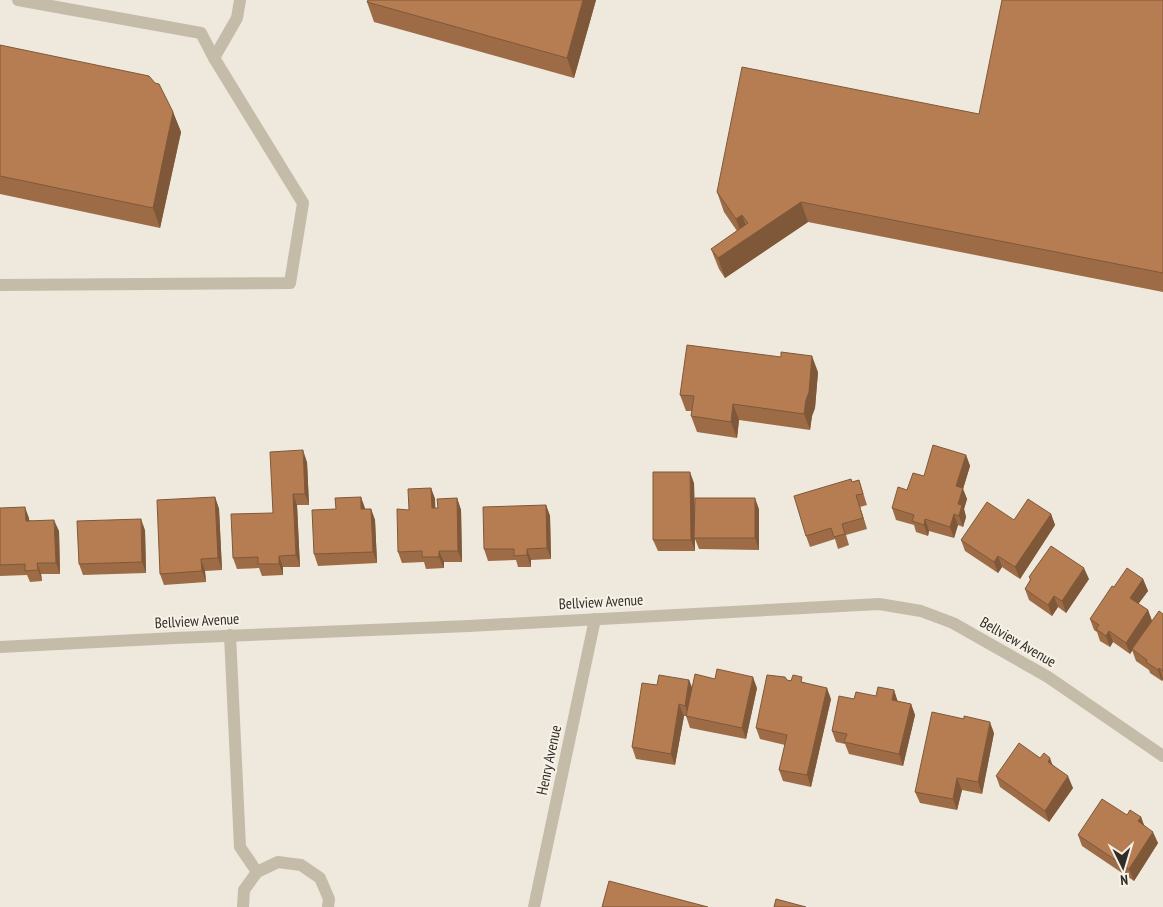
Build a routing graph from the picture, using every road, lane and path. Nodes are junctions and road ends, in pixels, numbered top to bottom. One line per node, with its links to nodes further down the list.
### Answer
1 (18, 0): 3 (street)
2 (240, 0): 3 (street)
3 (214, 58): 4 (street)
4 (0, 285)
5 (595, 619): 6 (street, Bellview Avenue); 8 (street, Bellview Avenue); 12 (street, Henry Avenue)
6 (230, 635): 7 (street, Bellview Avenue); 9 (street)
7 (0, 647)
8 (1163, 756)
9 (258, 872): 10 (street); 11 (street)
10 (243, 907)
11 (328, 907)
12 (534, 907)

